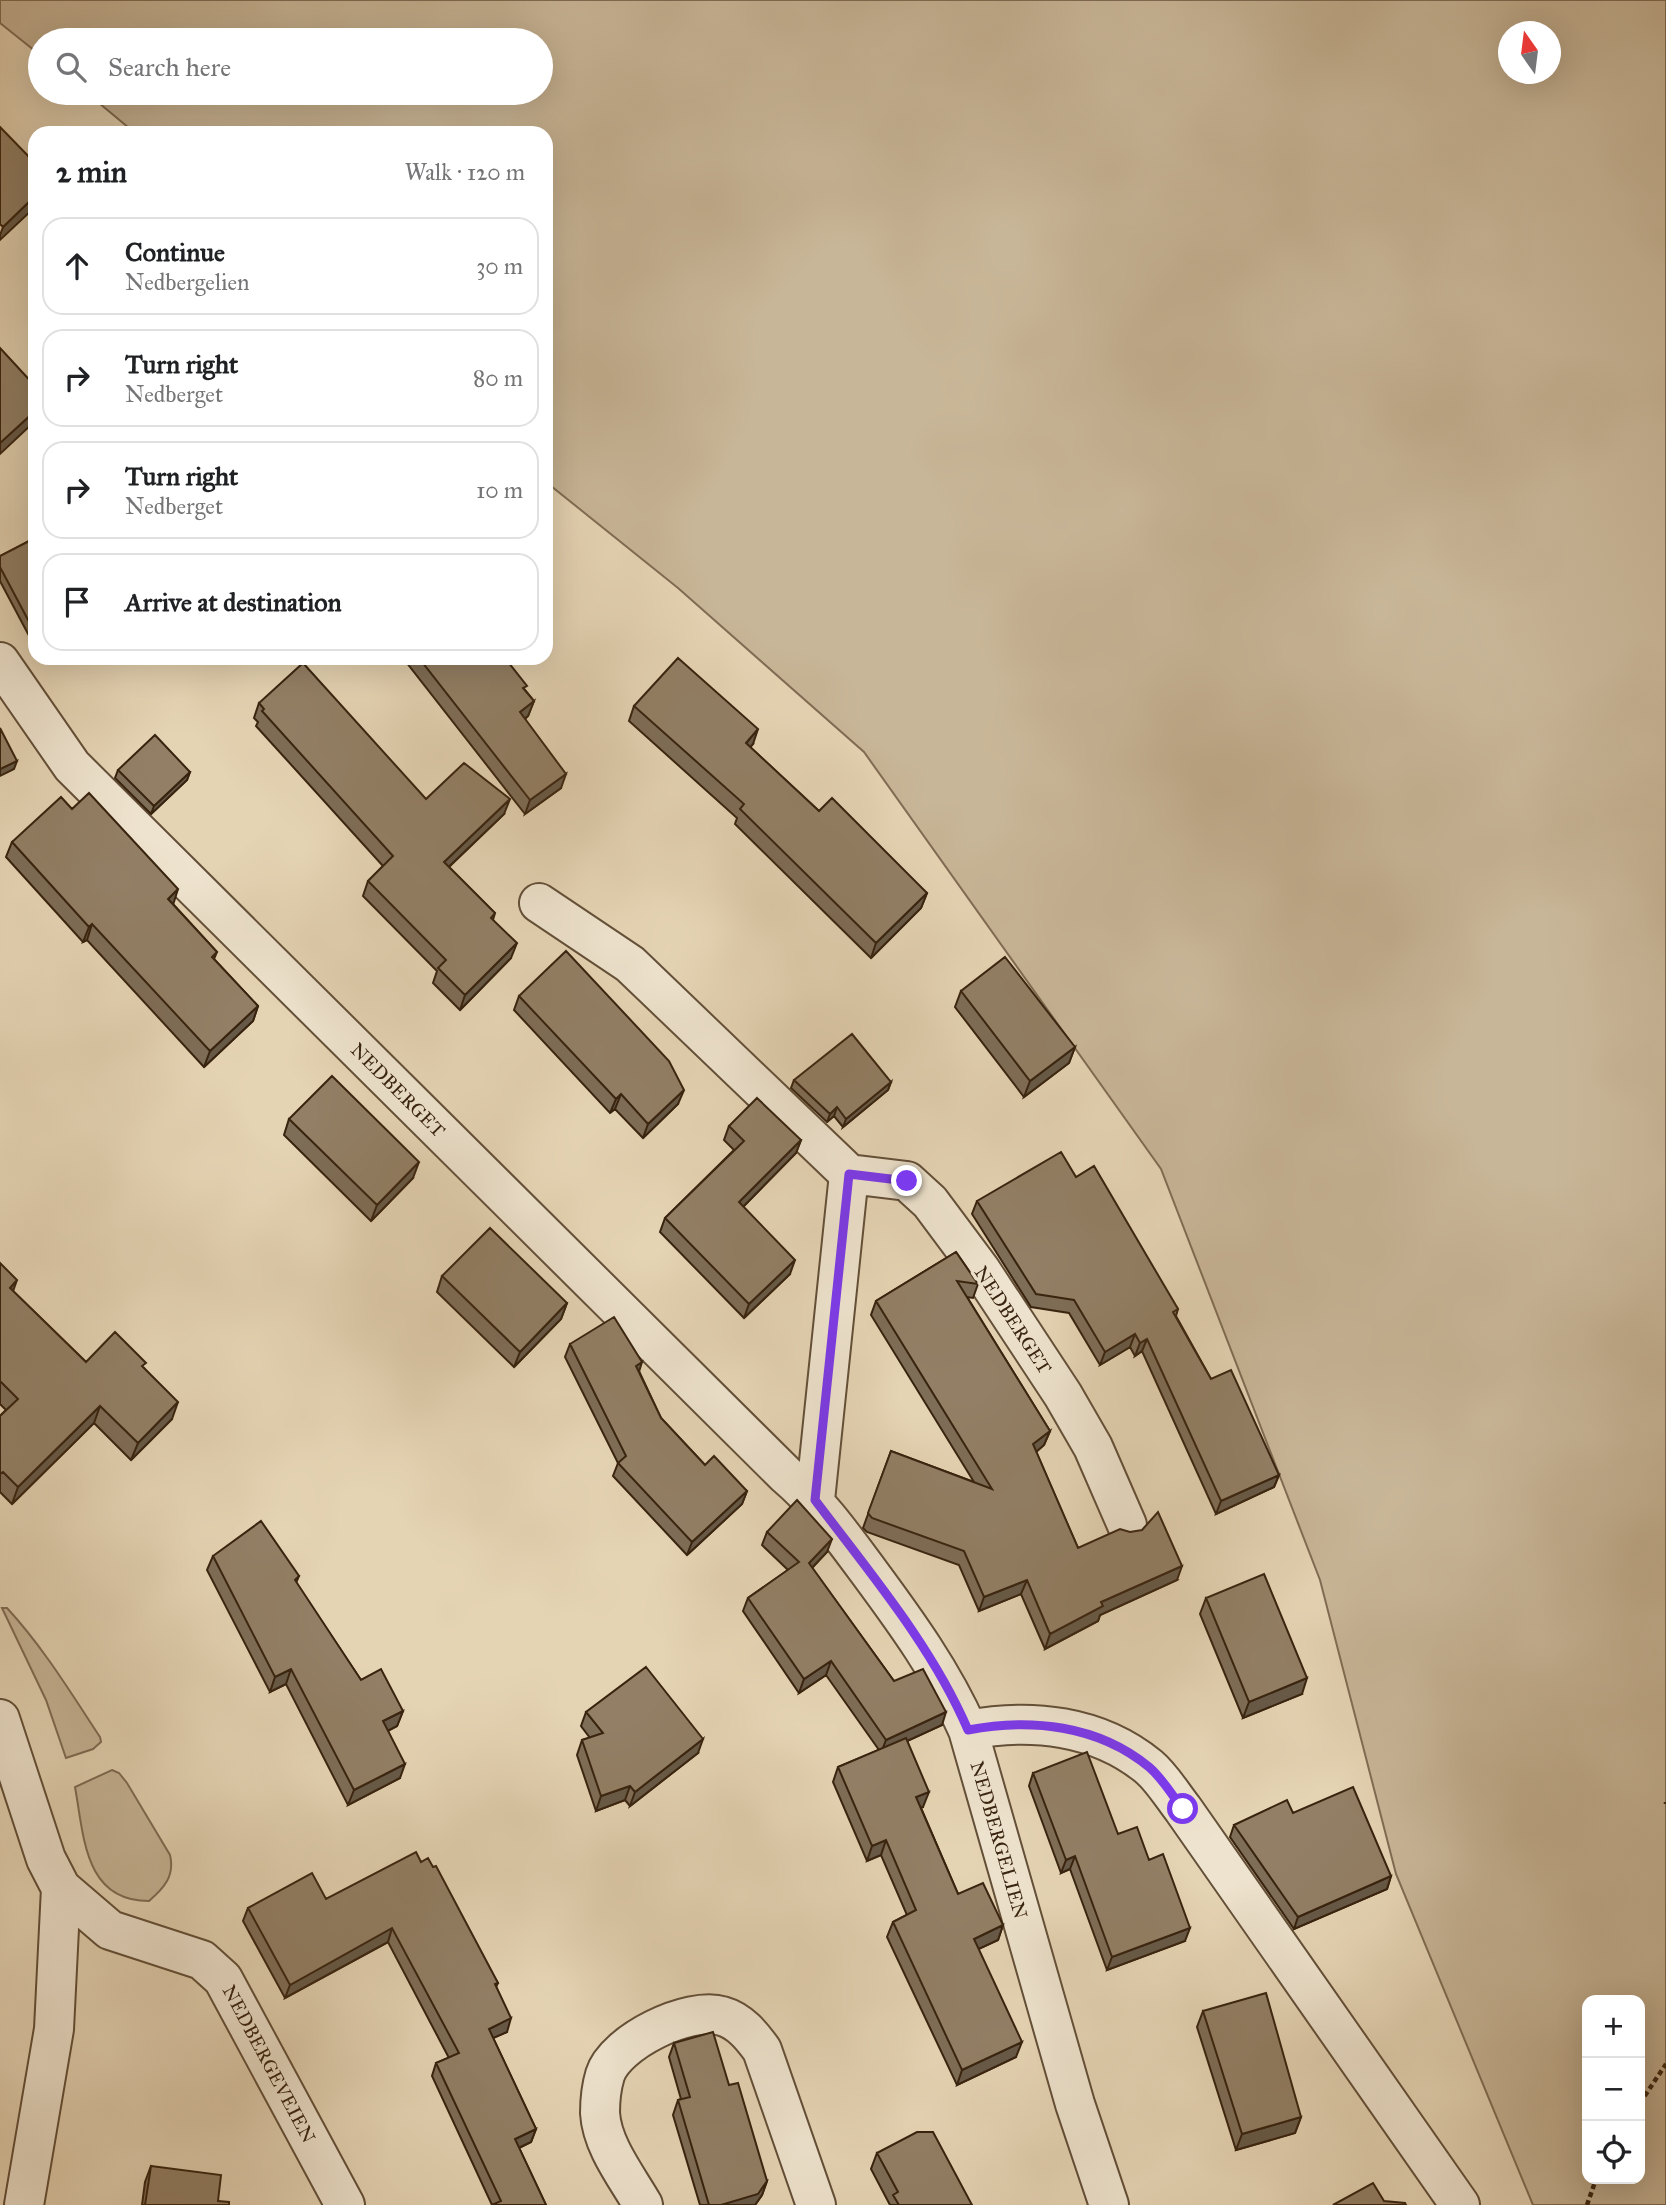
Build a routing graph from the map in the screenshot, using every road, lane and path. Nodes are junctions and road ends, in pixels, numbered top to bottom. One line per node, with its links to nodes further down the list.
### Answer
1 (0, 662): 4 (street, NEDBERGET)
2 (539, 903): 3 (street)
3 (849, 1174): 4 (street); 5 (street, NEDBERGET)
4 (815, 1500): 7 (street, NEDBERGET)
5 (1127, 1525)
6 (0, 1719): 8 (street, NEDBERGEVEIEN)
7 (968, 1730): 16 (street, NEDBERGELIEN); 17 (street)
8 (61, 1888): 12 (street, NEDBERGEVEIEN); 13 (street, NEDBERGEVEIEN)
9 (1666, 2064): 10 (path)
10 (1645, 2096)
11 (1594, 2184): 18 (path)
12 (24, 2205)
13 (345, 2205)
14 (643, 2205): 15 (street)
15 (816, 2205)
16 (1109, 2205)
17 (1460, 2205)
18 (1587, 2205)

